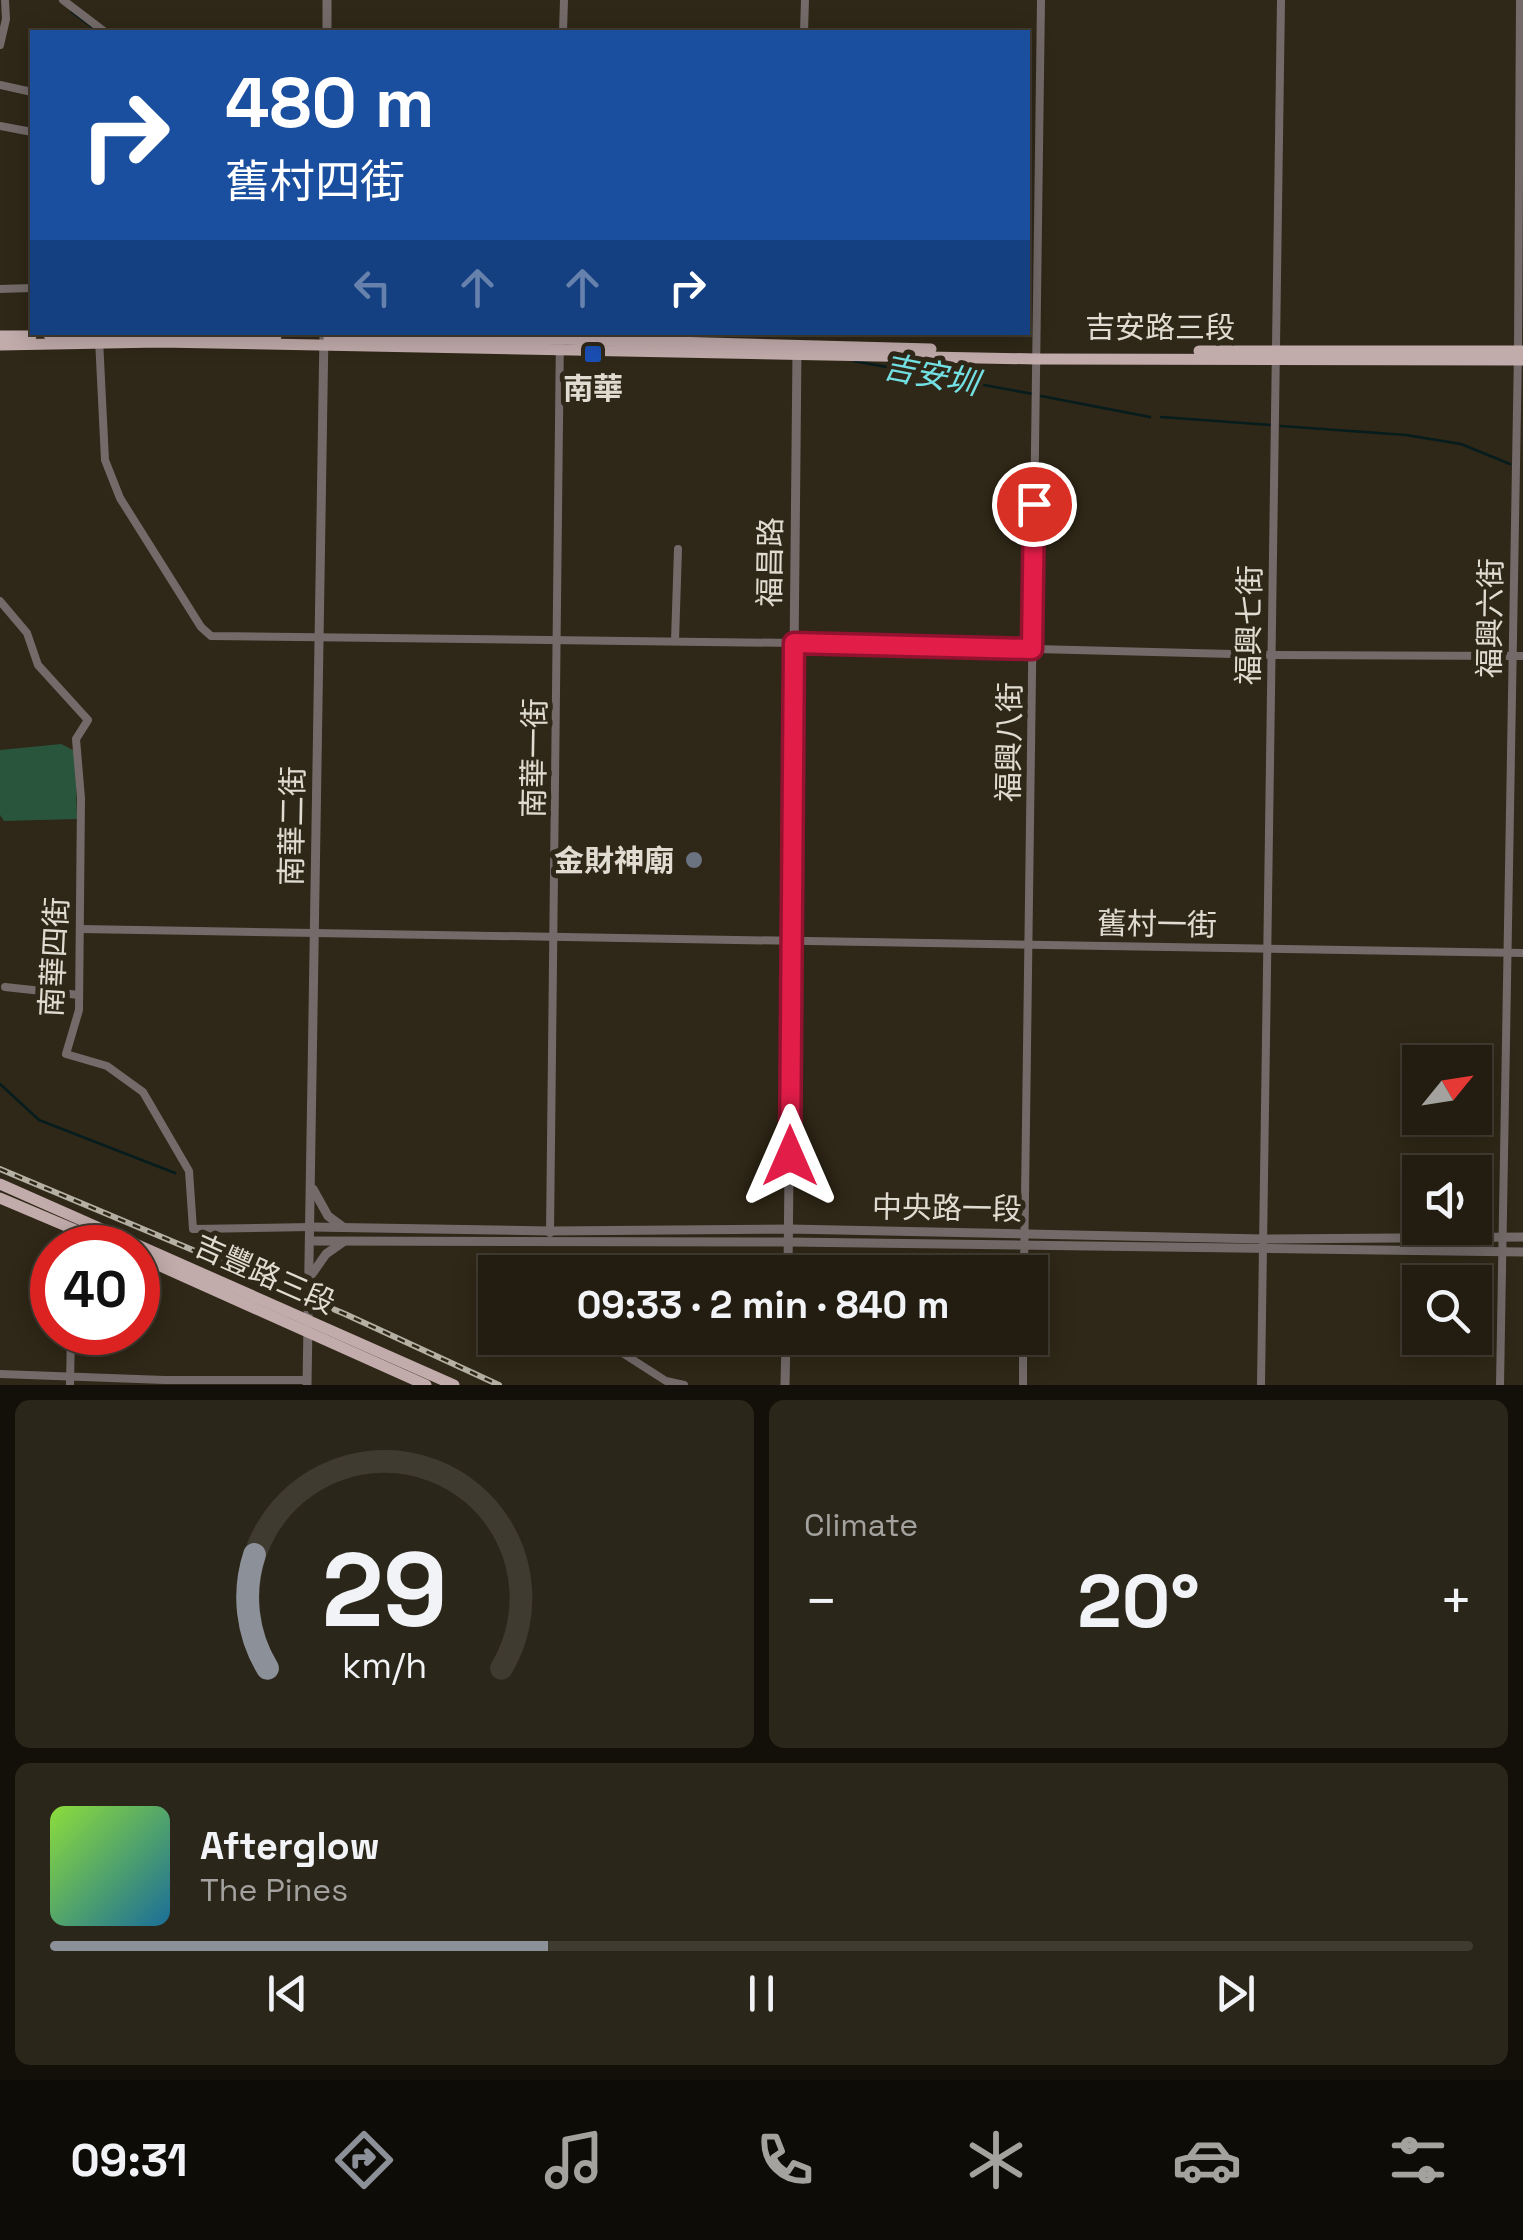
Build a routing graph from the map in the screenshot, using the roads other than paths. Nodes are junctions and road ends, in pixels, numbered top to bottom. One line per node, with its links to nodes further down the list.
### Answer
1 (5, 0): 13 (street)
2 (63, 0): 9 (street)
3 (327, 0): 10 (street)
4 (564, 0): 11 (street)
5 (805, 0): 12 (street)
6 (1041, 0): 28 (street, 福興八街)
7 (1281, 0): 29 (street, 福興七街)
8 (1520, 0): 27 (street, 福興六街)
9 (102, 30)
10 (326, 30)
11 (564, 30)
12 (804, 30)
13 (0, 45)
14 (0, 85): 15 (street)
15 (30, 92)
16 (0, 126): 17 (street)
17 (30, 132)
18 (30, 288): 19 (street)
19 (0, 290)
20 (0, 336): 23 (main road)
21 (160, 336): 22 (main road, 吉安路三段); 23 (main road, 吉安路三段)
22 (324, 338): 24 (main road, 吉安路三段); 32 (street, 南華二街)
23 (100, 340): 26 (main road); 32 (street)
24 (560, 341): 25 (main road, 吉安路三段); 33 (street, 南華一街)
25 (797, 344): 28 (main road, 吉安路三段); 35 (street, 福昌路)
26 (0, 345)
27 (1520, 355): 29 (main road, 吉安路三段); 38 (street, 福興六街)
28 (1037, 356): 29 (main road, 吉安路三段); 36 (street, 福興八街)
29 (1277, 357): 37 (street, 福興七街)
30 (678, 549): 34 (street)
31 (0, 601): 40 (street, 南華四街)
32 (319, 638): 33 (street); 41 (street, 南華二街)
33 (558, 641): 34 (street); 42 (street, 南華一街)
34 (675, 642): 35 (street)
35 (794, 643): 36 (street); 43 (street, 福昌路)
36 (1032, 649): 37 (street); 44 (street, 福興八街)
37 (1271, 655): 38 (street); 45 (street, 福興七街)
38 (1512, 656): 39 (street); 46 (street, 福興六街)
39 (1523, 656)
40 (80, 929): 41 (street, 舊村一街); 49 (street, 南華四街)
41 (315, 933): 42 (street, 舊村一街); 51 (street, 南華二街)
42 (554, 935): 43 (street, 舊村一街); 57 (street, 南華一街)
43 (790, 939): 44 (street, 舊村一街); 56 (street, 福昌路)
44 (1028, 945): 45 (street, 舊村一街); 60 (street, 福興八街)
45 (1267, 949): 46 (street, 舊村一街); 65 (street, 福興七街)
46 (1506, 953): 47 (street, 舊村一街); 58 (street, 福興六街)
47 (1523, 953)
48 (5, 988): 49 (street)
49 (79, 995): 54 (street, 南華四街)
50 (0, 1184): 72 (main road, 吉豐路三段)
51 (312, 1188): 54 (street, 南華二街); 55 (street)
52 (0, 1198): 53 (main road)
53 (66, 1225)
54 (310, 1227): 55 (street, 中央路一段); 61 (street, 南華二街)
55 (346, 1229): 57 (street, 中央路一段)
56 (790, 1229): 57 (street, 中央路一段); 60 (street, 中央路一段); 63 (street, 福昌路)
57 (550, 1231): 64 (street, 南華一街)
58 (1502, 1238): 59 (street, 中央路一段); 65 (street, 中央路一段); 66 (street, 福興六街)
59 (1523, 1238)
60 (1025, 1239): 63 (street, 中央路一段); 65 (street, 中央路一段); 69 (street, 福興八街)
61 (311, 1241): 62 (street, 中央路一段); 71 (street, 南華二街)
62 (343, 1242): 64 (street, 中央路一段); 71 (street)
63 (789, 1242): 64 (street, 中央路一段); 68 (street, 福昌路)
64 (550, 1244)
65 (1263, 1244): 66 (street, 中央路一段); 85 (street, 福興七街)
66 (1501, 1252): 67 (street, 中央路一段); 86 (street, 福興六街)
67 (1523, 1252)
68 (789, 1255)
69 (1025, 1255)
70 (160, 1265): 72 (main road, 吉豐路三段)
71 (310, 1276): 72 (street, 南華二街)
72 (307, 1326): 79 (street, 南華二街); 80 (main road, 吉豐路三段); 81 (main road, 吉豐路三段)
73 (71, 1355): 78 (street)
74 (625, 1355): 82 (street)
75 (786, 1355): 83 (street)
76 (1023, 1355): 84 (street)
77 (0, 1374): 78 (street)
78 (70, 1381): 79 (street)
79 (307, 1382)
80 (426, 1385)
81 (454, 1385)
82 (684, 1385)
83 (785, 1385)
84 (1023, 1385)
85 (1261, 1385)
86 (1500, 1385)

